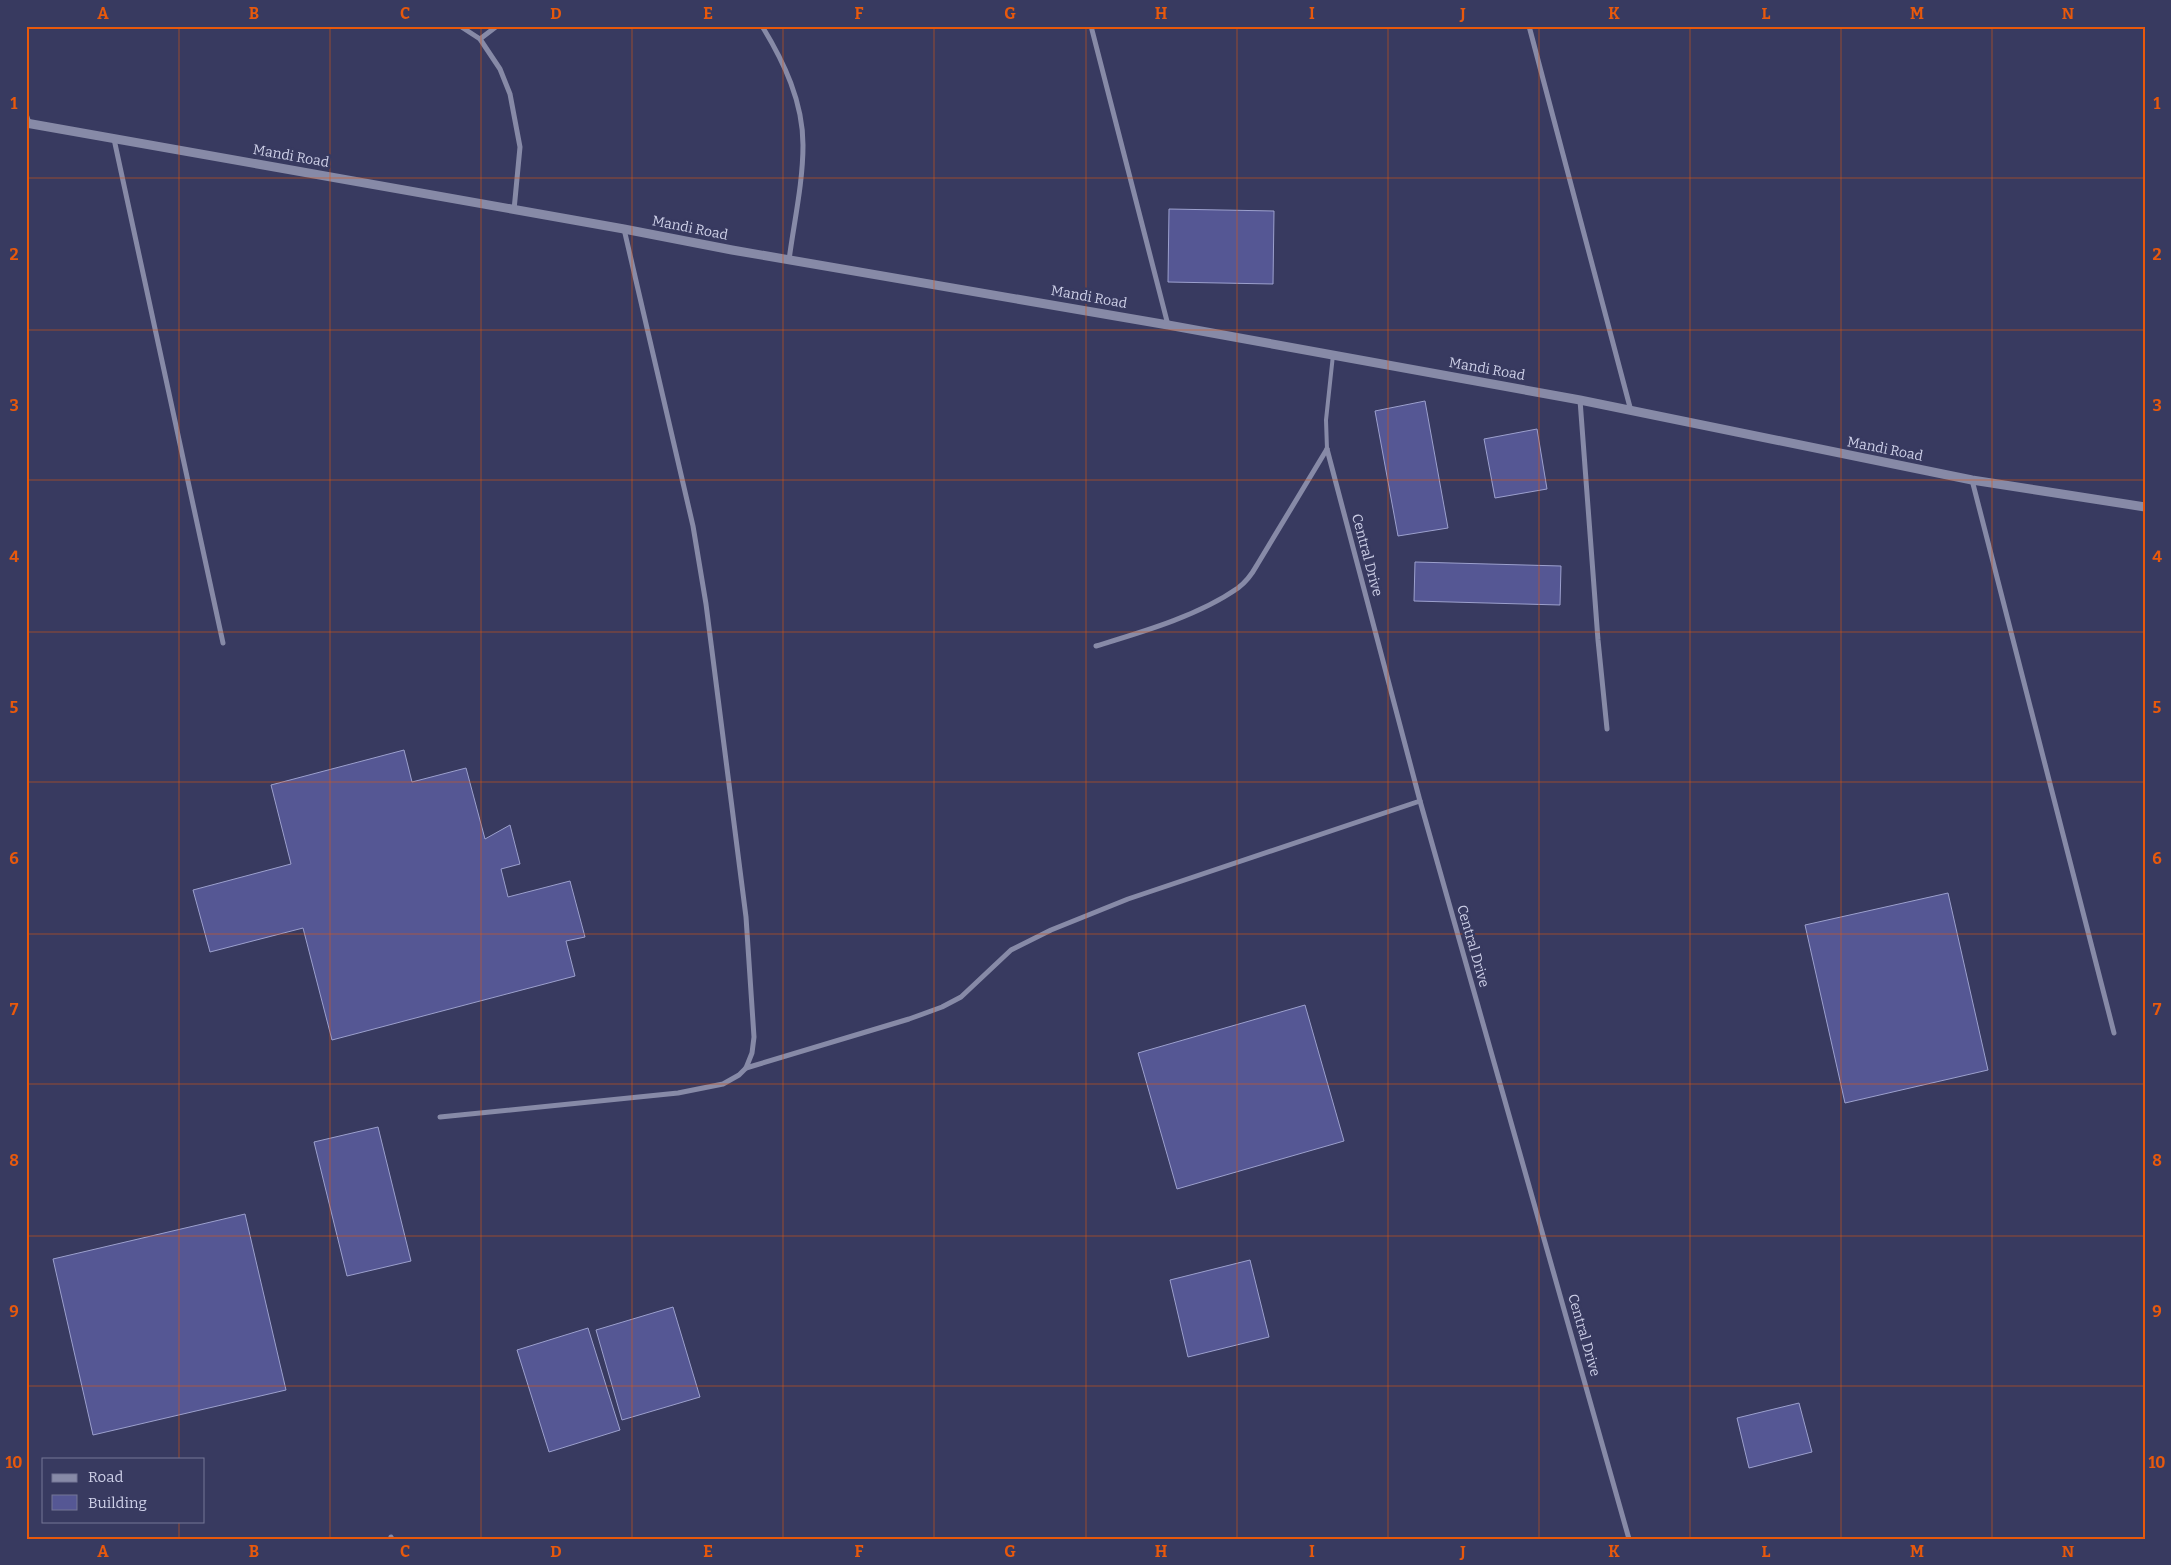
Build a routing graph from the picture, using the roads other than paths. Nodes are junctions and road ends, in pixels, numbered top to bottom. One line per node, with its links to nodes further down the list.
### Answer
1 (460, 26): 6 (street)
2 (497, 26): 6 (street)
3 (762, 26): 12 (street)
4 (1092, 26): 13 (street)
5 (1529, 26): 16 (street)
6 (480, 39): 10 (street)
7 (26, 114): 8 (street)
8 (27, 123): 9 (street, Mandi Road)
9 (114, 138): 10 (street, Mandi Road); 20 (street)
10 (514, 210): 11 (street, Mandi Road)
11 (624, 229): 12 (street, Mandi Road); 25 (street)
12 (789, 260): 13 (street, Mandi Road)
13 (1168, 325): 14 (street, Mandi Road)
14 (1333, 355): 15 (street, Mandi Road); 17 (lane, Central Drive)
15 (1580, 400): 16 (street, Mandi Road); 22 (street)
16 (1631, 412): 18 (street, Mandi Road)
17 (1327, 449): 21 (street); 23 (street, Central Drive)
18 (1972, 480): 19 (street, Mandi Road); 24 (street)
19 (2145, 507)
20 (223, 643)
21 (1096, 646)
22 (1607, 728)
23 (1420, 801): 25 (street); 27 (street, Central Drive)
24 (2114, 1033)
25 (746, 1068): 26 (street)
26 (440, 1117)
27 (1629, 1539)

